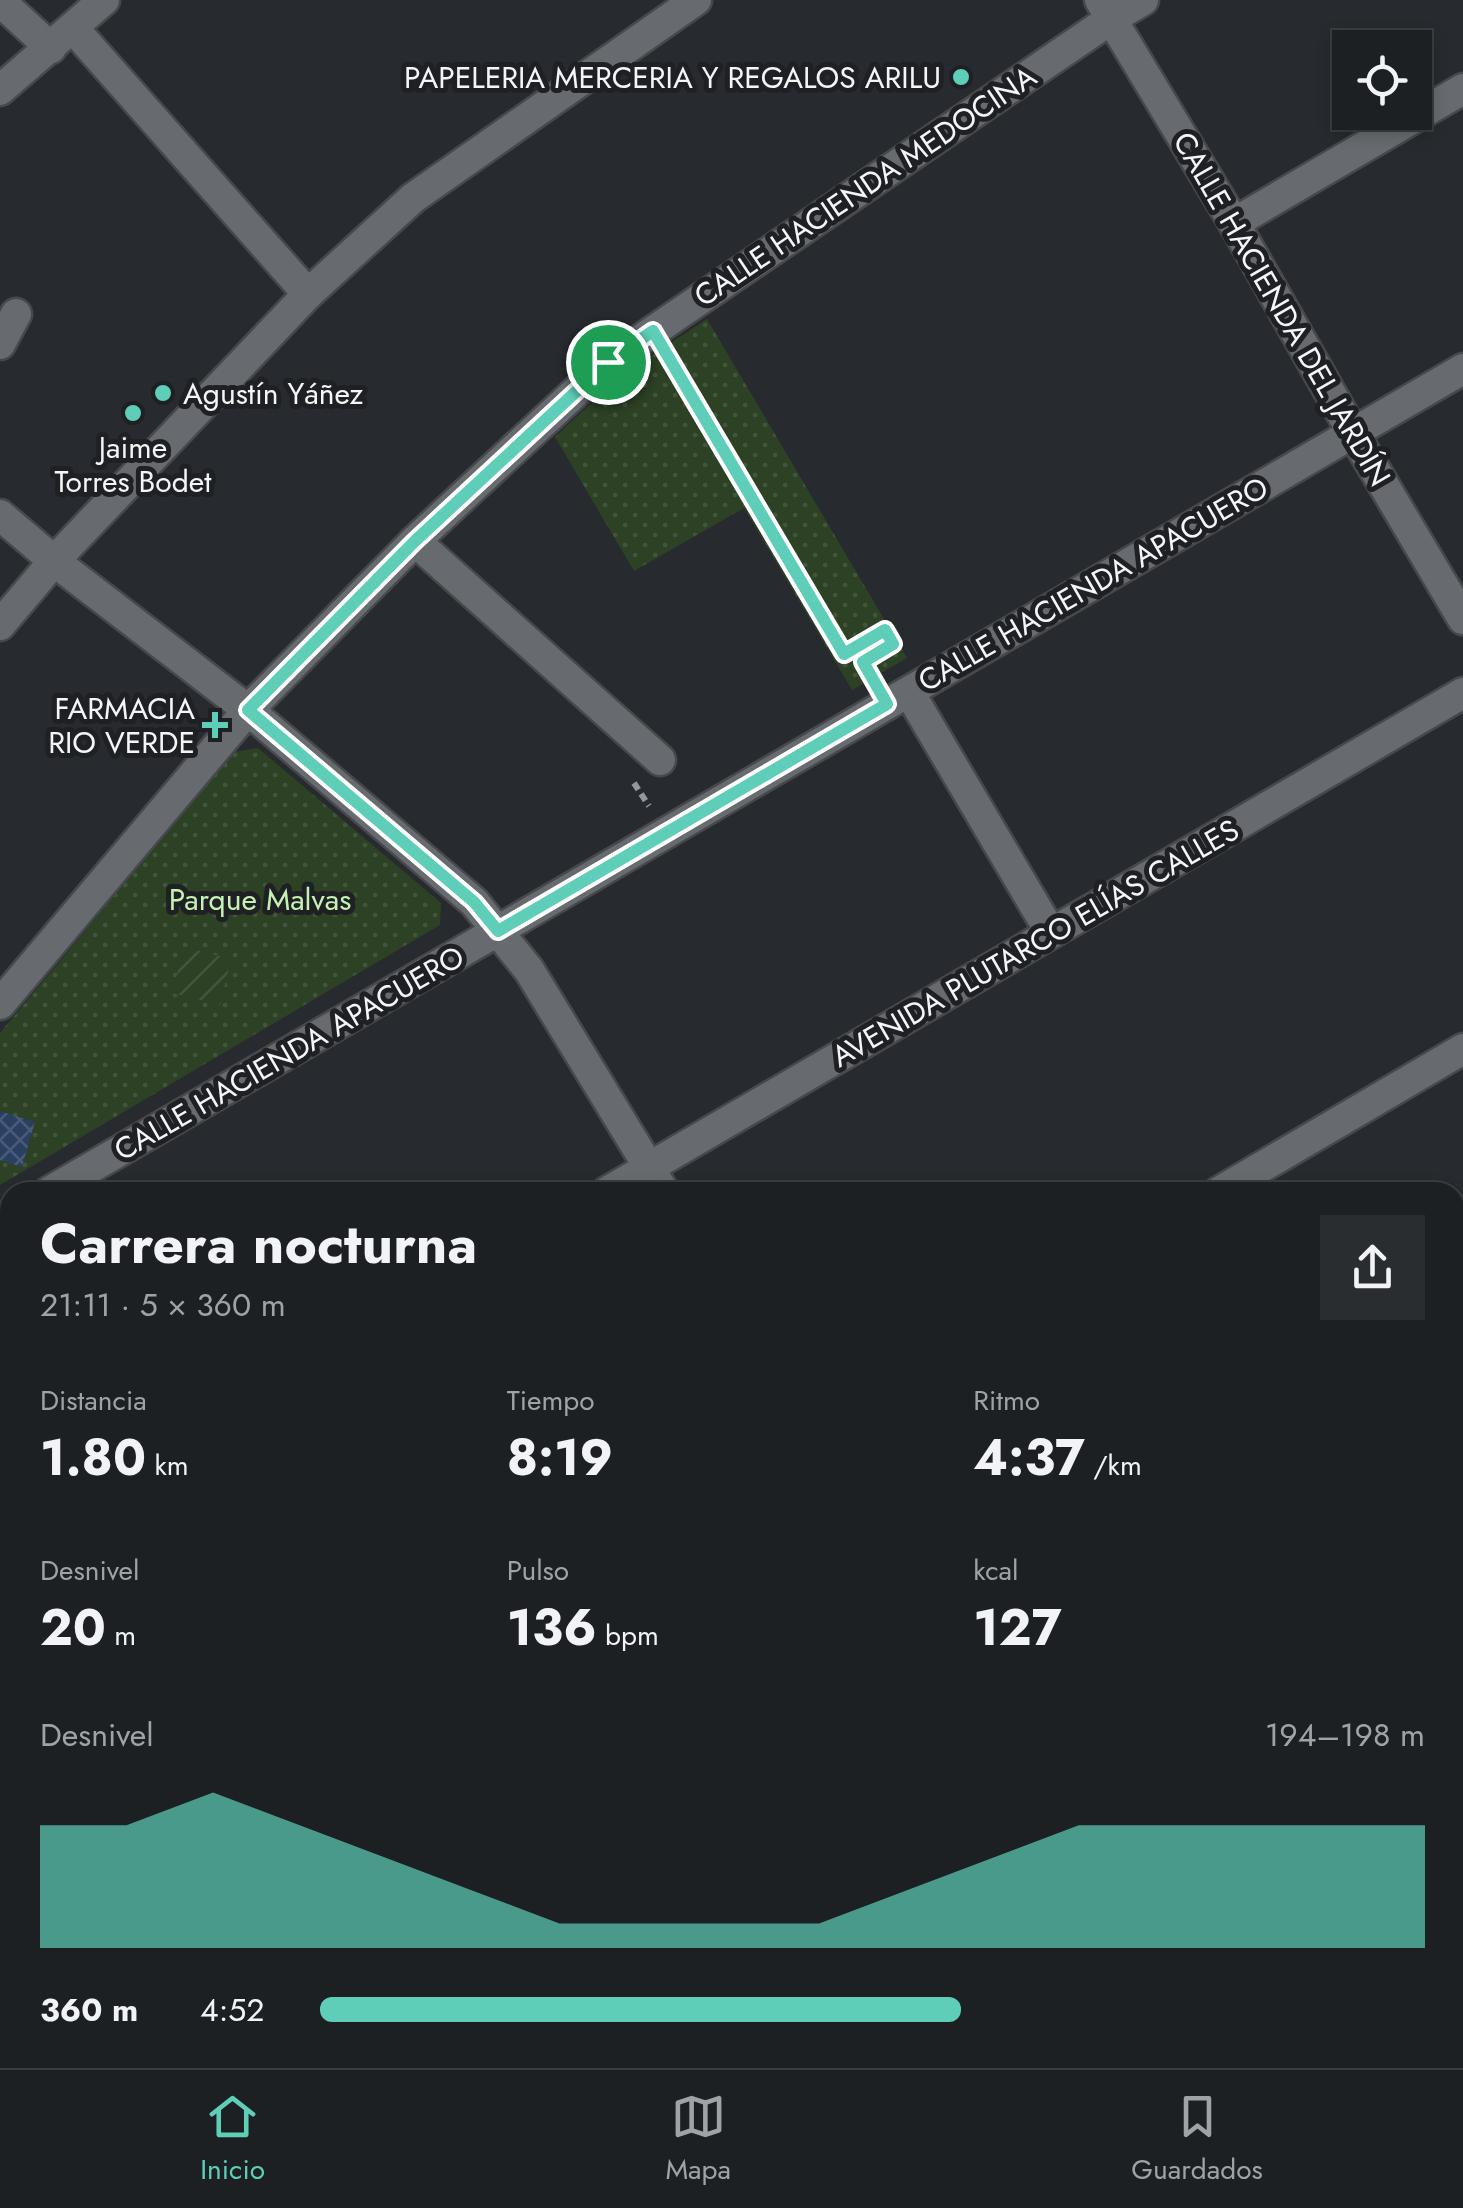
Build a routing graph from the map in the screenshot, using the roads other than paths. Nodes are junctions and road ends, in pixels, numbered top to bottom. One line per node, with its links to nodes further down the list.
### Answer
1 (104, 0): 6 (street)
2 (696, 0): 10 (street)
3 (1143, 0): 5 (street, CALLE HACIENDA MEDOCINA)
4 (0, 1): 6 (street)
5 (1106, 9): 9 (street, CALLE HACIENDA DEL JARDÍN); 16 (street, CALLE HACIENDA MEDOCINA)
6 (62, 38): 8 (street); 10 (street)
7 (1463, 89): 9 (street)
8 (0, 90)
9 (1234, 222): 14 (street, CALLE HACIENDA DEL JARDÍN)
10 (308, 294): 17 (street)
11 (16, 314): 12 (street)
12 (0, 344)
13 (1463, 369): 14 (street, CALLE HACIENDA APACUERO)
14 (1353, 432): 18 (street, CALLE HACIENDA DEL JARDÍN); 21 (street, CALLE HACIENDA APACUERO)
15 (0, 515): 17 (street)
16 (415, 541): 22 (street, CALLE HACIENDA MEDOCINA); 23 (street)
17 (54, 561): 19 (street); 22 (street)
18 (1463, 619)
19 (0, 625)
20 (1463, 693): 25 (street, AVENIDA PLUTARCO ELÍAS CALLES)
21 (898, 698): 24 (street, CALLE HACIENDA APACUERO); 25 (street)
22 (248, 710): 24 (street); 26 (street, CALLE HACIENDA MEDOCINA)
23 (660, 760)
24 (498, 931): 28 (street); 29 (street, CALLE HACIENDA APACUERO)
25 (1051, 933): 28 (street, AVENIDA PLUTARCO ELÍAS CALLES)
26 (0, 1004)
27 (1463, 1049): 30 (street)
28 (656, 1180)
29 (65, 1182)
30 (1235, 1182)

